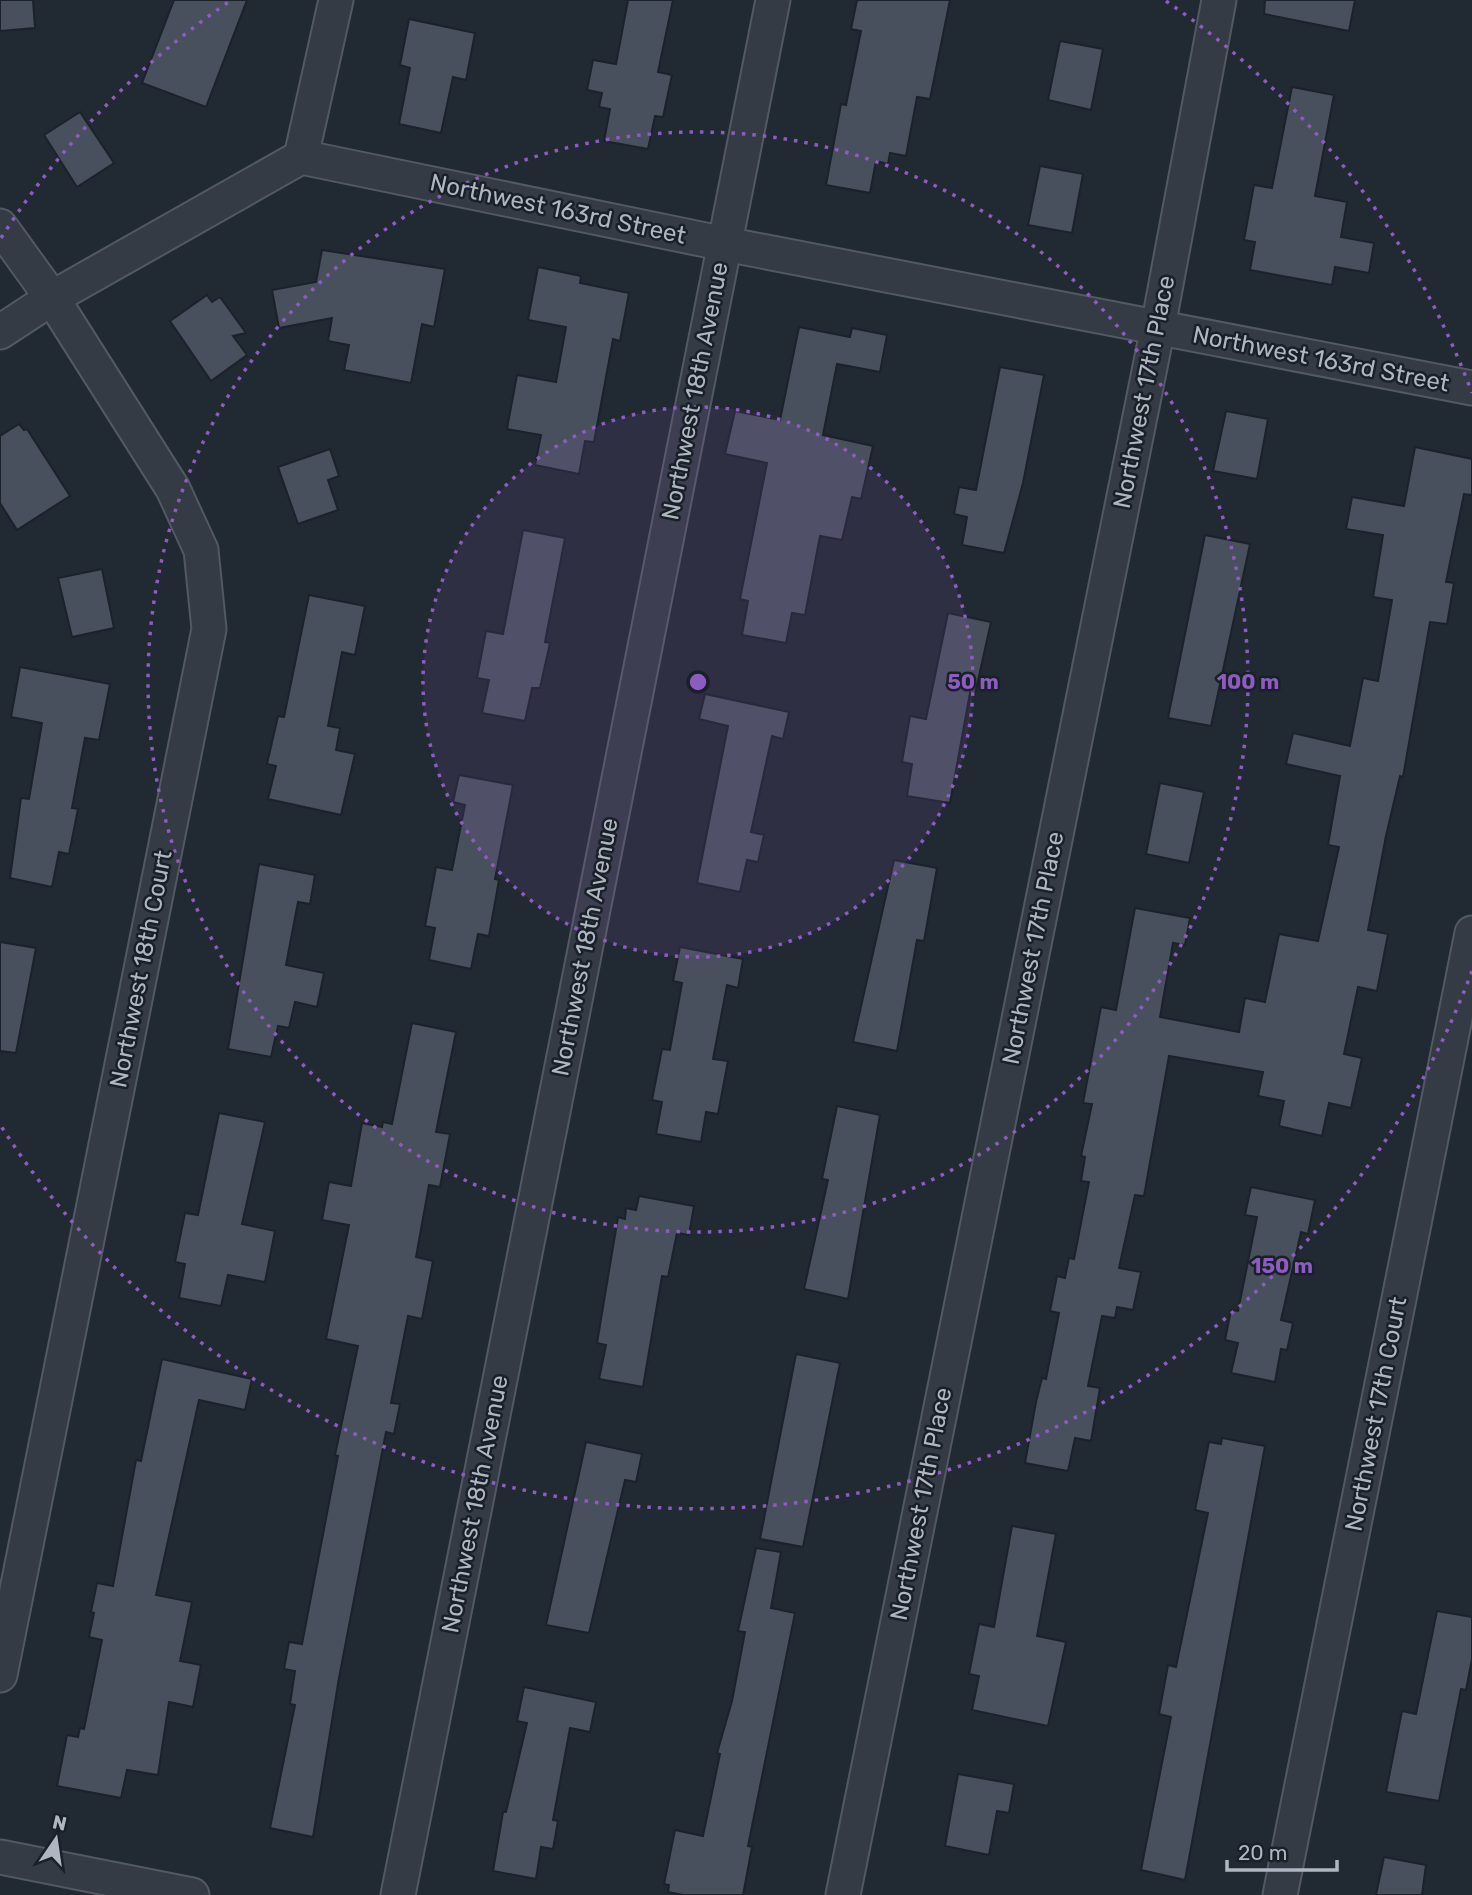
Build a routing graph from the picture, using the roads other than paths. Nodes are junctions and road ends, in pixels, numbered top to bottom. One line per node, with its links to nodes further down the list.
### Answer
1 (336, 0): 4 (street)
2 (773, 0): 6 (street, Northwest 18th Avenue)
3 (1219, 0): 8 (street, Northwest 17th Place)
4 (300, 157): 6 (street, Northwest 163rd Street); 7 (street)
5 (0, 226): 7 (street)
6 (724, 244): 8 (street, Northwest 163rd Street); 15 (street, Northwest 18th Avenue)
7 (52, 298): 9 (street); 12 (street, Northwest 18th Court)
8 (1158, 327): 10 (street, Northwest 163rd Street); 16 (street, Northwest 17th Place)
9 (0, 332)
10 (1472, 388)
11 (1472, 933): 17 (street, Northwest 17th Court)
12 (0, 1675)
13 (0, 1857): 14 (street)
14 (192, 1895)
15 (398, 1895)
16 (843, 1895)
17 (1280, 1895)

